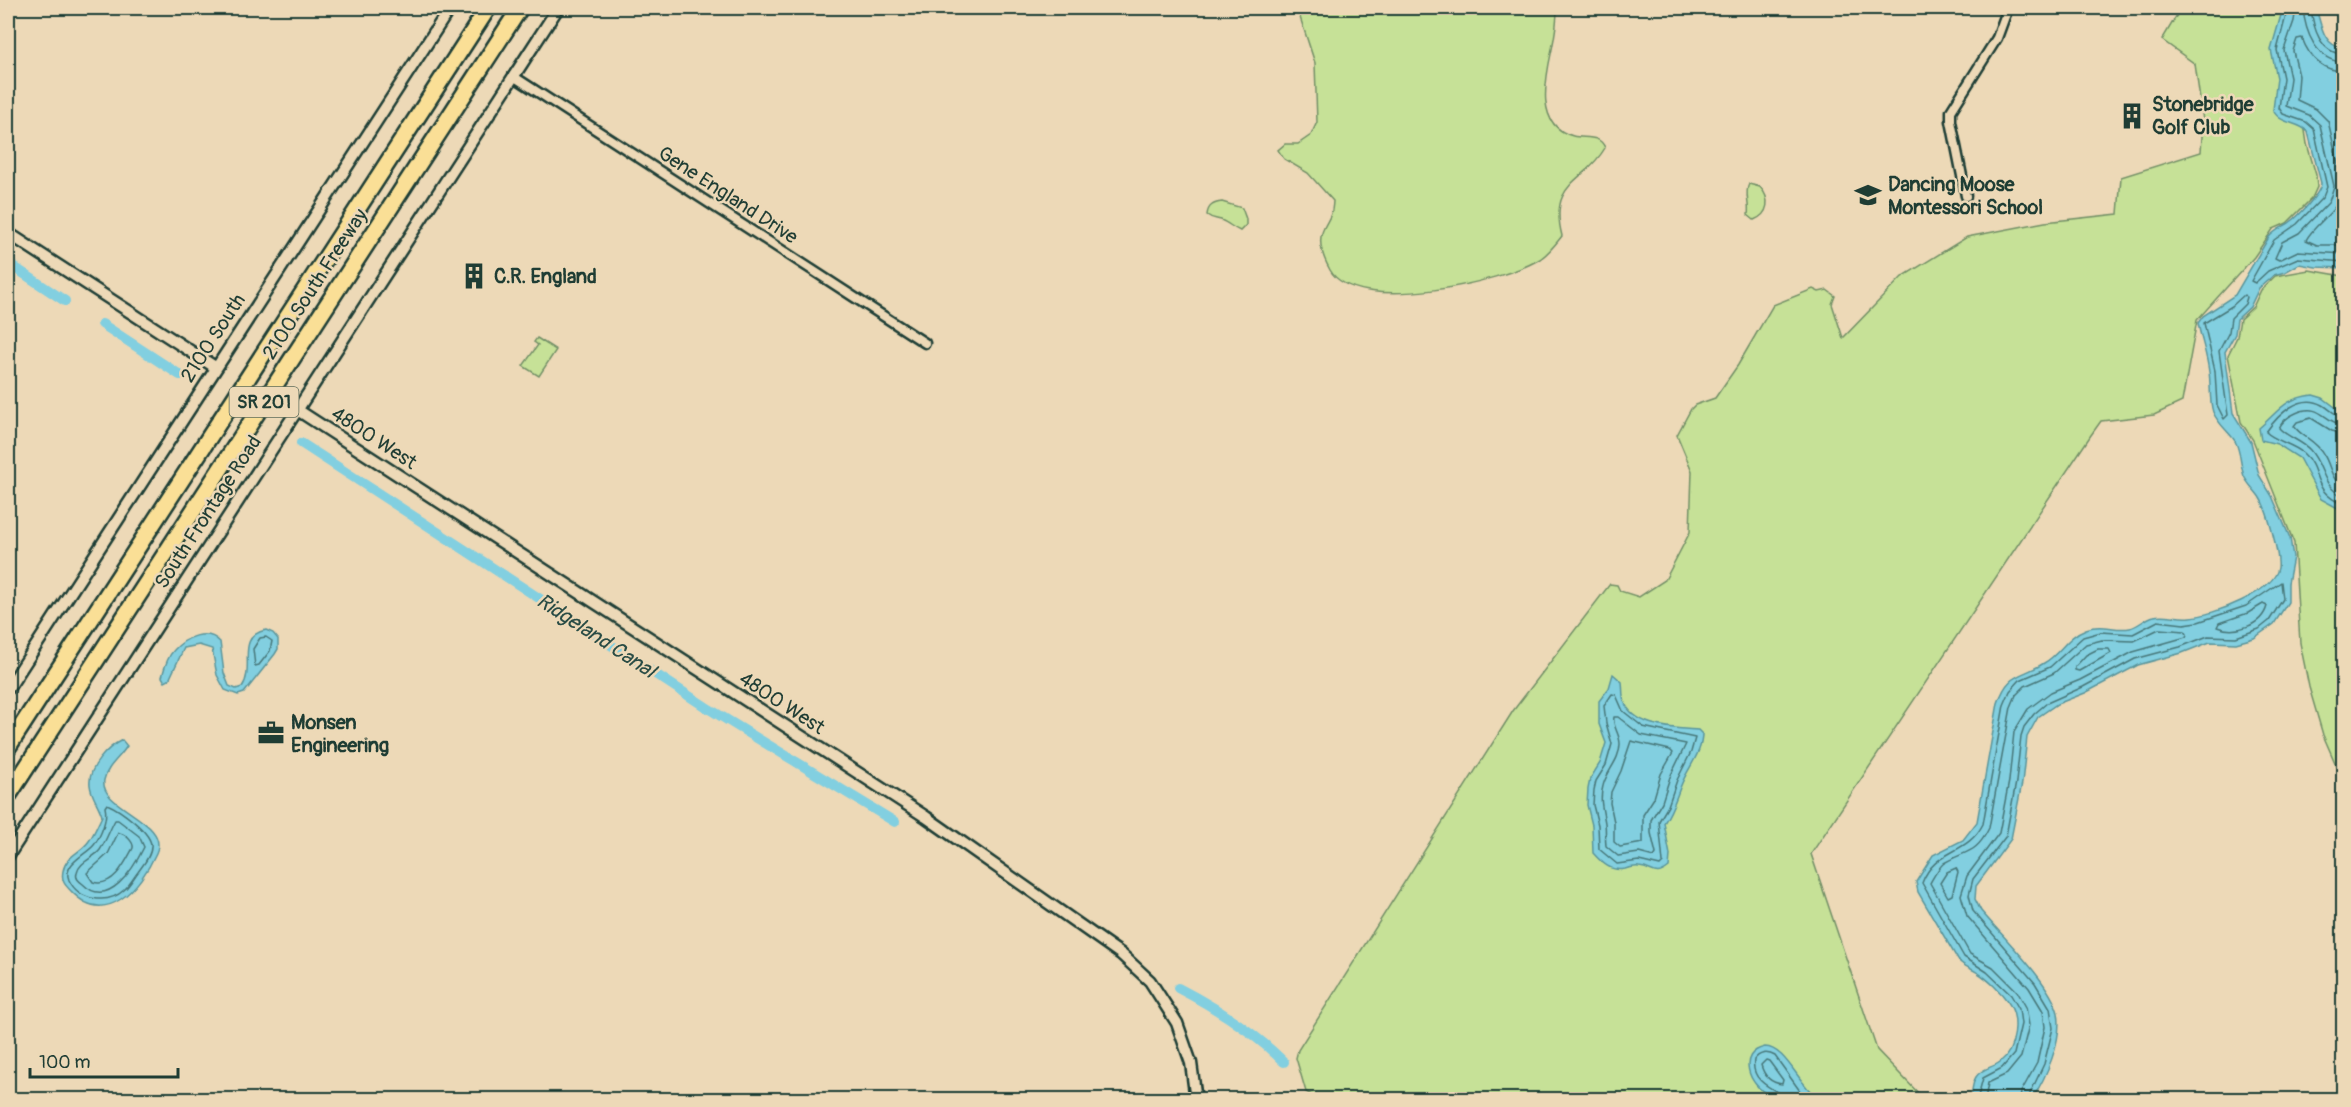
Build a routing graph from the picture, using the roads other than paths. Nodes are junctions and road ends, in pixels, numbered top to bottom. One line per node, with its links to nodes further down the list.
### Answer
1 (450, 8): 10 (street, 2100 South)
2 (488, 8): 13 (highway, 2100 South Freeway / SR 201)
3 (520, 8): 14 (highway, 2100 South Freeway / SR 201)
4 (558, 8): 6 (street, South Frontage Road)
5 (2008, 8): 7 (street)
6 (513, 76): 9 (street, Gene England Drive); 11 (street, South Frontage Road)
7 (1966, 196)
8 (8, 233): 10 (street)
9 (925, 343)
10 (216, 367): 12 (street, 2100 South)
11 (296, 409): 15 (street, South Frontage Road); 16 (street, 4800 West)
12 (8, 689)
13 (8, 747)
14 (8, 796)
15 (8, 856)
16 (1196, 1100)

